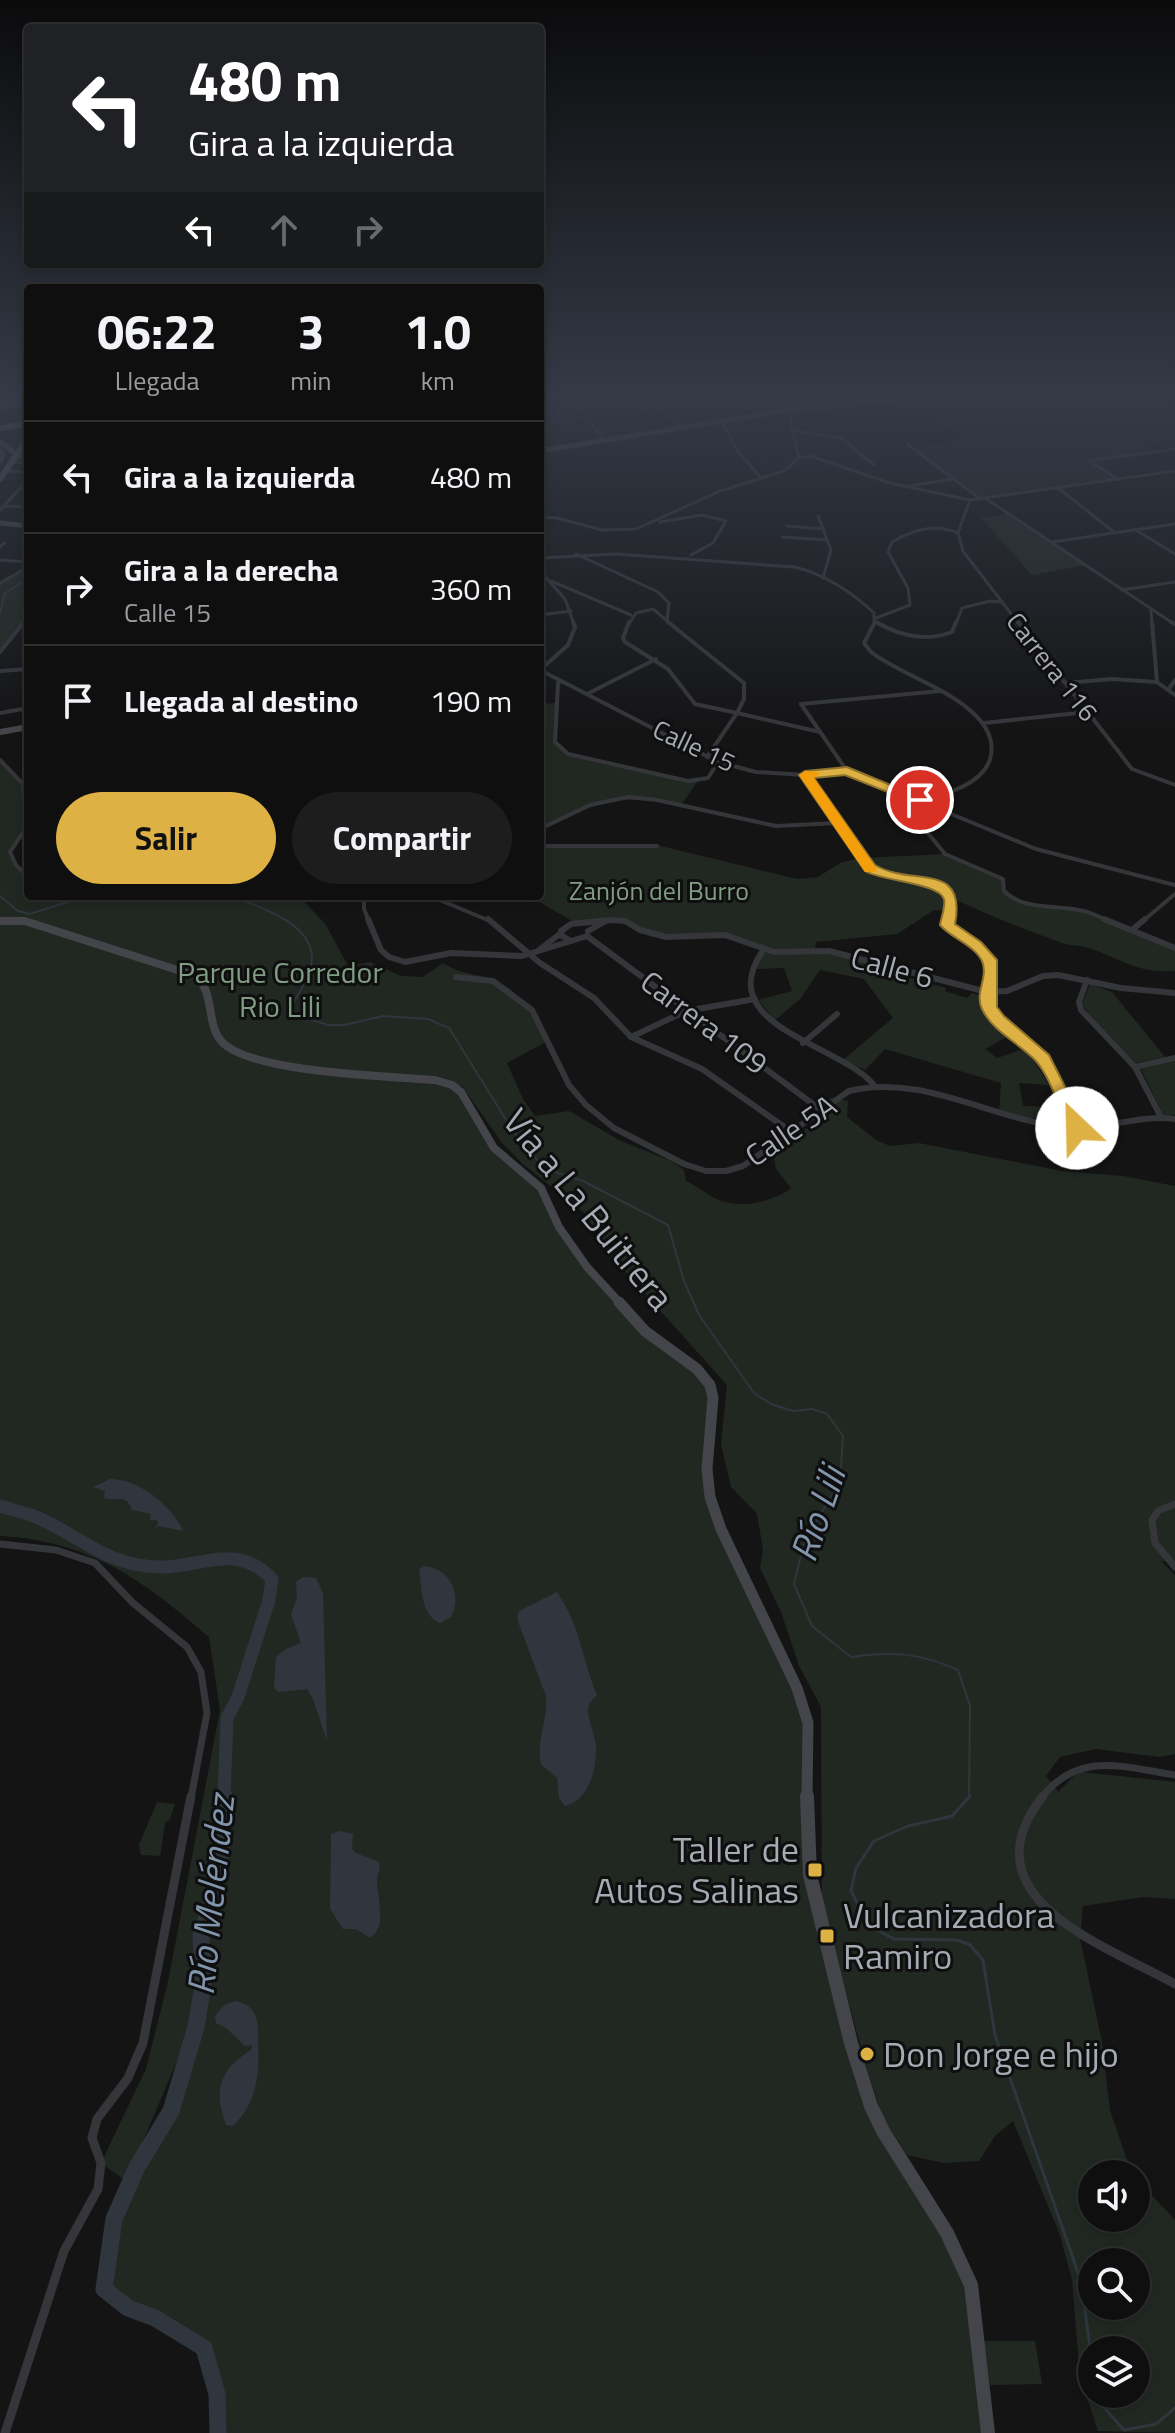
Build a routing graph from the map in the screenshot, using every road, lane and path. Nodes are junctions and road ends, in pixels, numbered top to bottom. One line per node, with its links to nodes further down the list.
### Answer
1 (689, 506): 7 (street)
2 (969, 506): 13 (street)
3 (994, 506): 24 (street)
4 (1080, 506): 20 (street)
5 (24, 507): 6 (street)
6 (2, 508)
7 (675, 512): 9 (street); 12 (street)
8 (818, 516): 18 (street)
9 (687, 517): 12 (street); 25 (street)
10 (544, 518): 12 (street)
11 (0, 521): 14 (street)
12 (653, 523)
13 (962, 523): 17 (street); 21 (street)
14 (24, 524)
15 (1175, 524): 19 (street)
16 (787, 526): 18 (street)
17 (944, 527): 21 (street); 48 (street)
18 (822, 529): 23 (street)
19 (1134, 529): 20 (street); 27 (street)
20 (1114, 532): 24 (street)
21 (958, 533): 42 (street, Carrera 116)
22 (783, 537): 23 (street)
23 (827, 540): 33 (street)
24 (1051, 542): 41 (street)
25 (706, 550): 29 (street); 31 (street)
26 (575, 553): 28 (street); 29 (street); 53 (street)
27 (1175, 554)
28 (544, 557)
29 (684, 557): 31 (street)
30 (0, 560): 32 (street)
31 (713, 560): 35 (street)
32 (24, 563)
33 (827, 564): 35 (street); 38 (street)
34 (24, 567): 40 (street)
35 (802, 568): 38 (street)
36 (544, 577): 50 (street)
37 (544, 578): 47 (street)
38 (823, 578): 45 (street)
39 (1175, 582): 41 (street)
40 (0, 583)
41 (1121, 590): 46 (street)
42 (998, 597): 43 (street); 44 (street, Carrera 116)
43 (990, 601): 44 (street); 55 (street)
44 (1002, 602): 66 (street, Carrera 116)
45 (871, 609): 48 (street); 51 (street)
46 (1151, 610): 54 (street); 65 (street)
47 (571, 611): 49 (street); 59 (street)
48 (890, 613): 51 (street)
49 (544, 614)
50 (631, 615): 53 (street); 58 (street)
51 (875, 620): 55 (street); 56 (street)
52 (24, 621): 57 (street)
53 (667, 621): 72 (street)
54 (1175, 624)
55 (890, 629): 56 (street)
56 (869, 632): 68 (street)
57 (0, 652)
58 (656, 659): 69 (street); 72 (street)
59 (544, 667)
60 (24, 669): 61 (street)
61 (0, 671)
62 (544, 672): 64 (street, Calle 15)
63 (1175, 680): 67 (street)
64 (561, 681): 69 (street, Calle 15); 81 (street)
65 (1157, 682): 66 (street); 67 (street)
66 (1065, 683): 73 (street, Carrera 116)
67 (1168, 690): 70 (street)
68 (940, 691): 75 (street); 77 (street)
69 (587, 694): 79 (street, Calle 15)
70 (1175, 695)
71 (24, 709): 74 (street)
72 (737, 712): 77 (street); 79 (street)
73 (1087, 712): 75 (street); 84 (street, Carrera 116)
74 (0, 713)
75 (984, 723): 87 (street)
76 (24, 731): 78 (street)
77 (820, 732): 82 (street)
78 (0, 734)
79 (707, 757): 81 (street, Calle 15)
80 (0, 760): 86 (street)
81 (718, 762): 83 (street, Calle 15)
82 (847, 771): 83 (street, Calle 15); 85 (street, Calle 15)
83 (805, 775): 90 (street)
84 (1175, 785)
85 (893, 790): 88 (street, Calle 15); 103 (street)
86 (24, 793)
87 (932, 798): 88 (street); 89 (street)
88 (920, 800): 89 (street, Calle 15)
89 (937, 807): 96 (street, Calle 15)
90 (837, 823): 91 (street); 112 (street)
91 (544, 827)
92 (24, 835): 95 (street)
93 (544, 846): 94 (street)
94 (657, 846)
95 (24, 873)
96 (1175, 885)
97 (1175, 894): 103 (street)
98 (364, 900): 109 (street)
99 (441, 900): 109 (street)
100 (610, 920): 102 (street, Calle 6); 105 (street); 108 (street, Calle 6)
101 (0, 921): 133 (street, Vía a La Buitrera)
102 (579, 925): 104 (street, Calle 6); 105 (street, Carrera 109)
103 (1133, 929): 107 (street)
104 (561, 933): 106 (street); 109 (street, Calle 6)
105 (588, 934): 106 (street); 115 (street, Carrera 109)
106 (571, 941): 109 (street)
107 (1175, 948)
108 (764, 949): 112 (street, Calle 6); 114 (street)
109 (532, 954): 117 (street)
110 (456, 977): 126 (street, Calle 5A)
111 (1087, 980): 112 (street, Calle 6); 113 (street, Calle 6); 120 (street)
112 (987, 992): 125 (street)
113 (1175, 993)
114 (755, 999): 115 (street); 118 (street)
115 (686, 1011): 117 (street); 122 (street, Carrera 109)
116 (837, 1014): 118 (street)
117 (631, 1037): 126 (street)
118 (803, 1043): 121 (street)
119 (1175, 1058): 120 (street)
120 (1135, 1067): 123 (street)
121 (874, 1085): 122 (street, Calle 5A); 125 (street)
122 (821, 1110): 126 (street, Calle 5A)
123 (1161, 1117): 124 (street); 125 (street)
124 (1175, 1119)
125 (1077, 1128)
126 (790, 1131)
127 (1175, 1504): 129 (street)
128 (0, 1544): 132 (street)
129 (1175, 1567)
130 (1175, 1775): 131 (street)
131 (1175, 1984)
132 (5, 2433)
133 (988, 2433)

